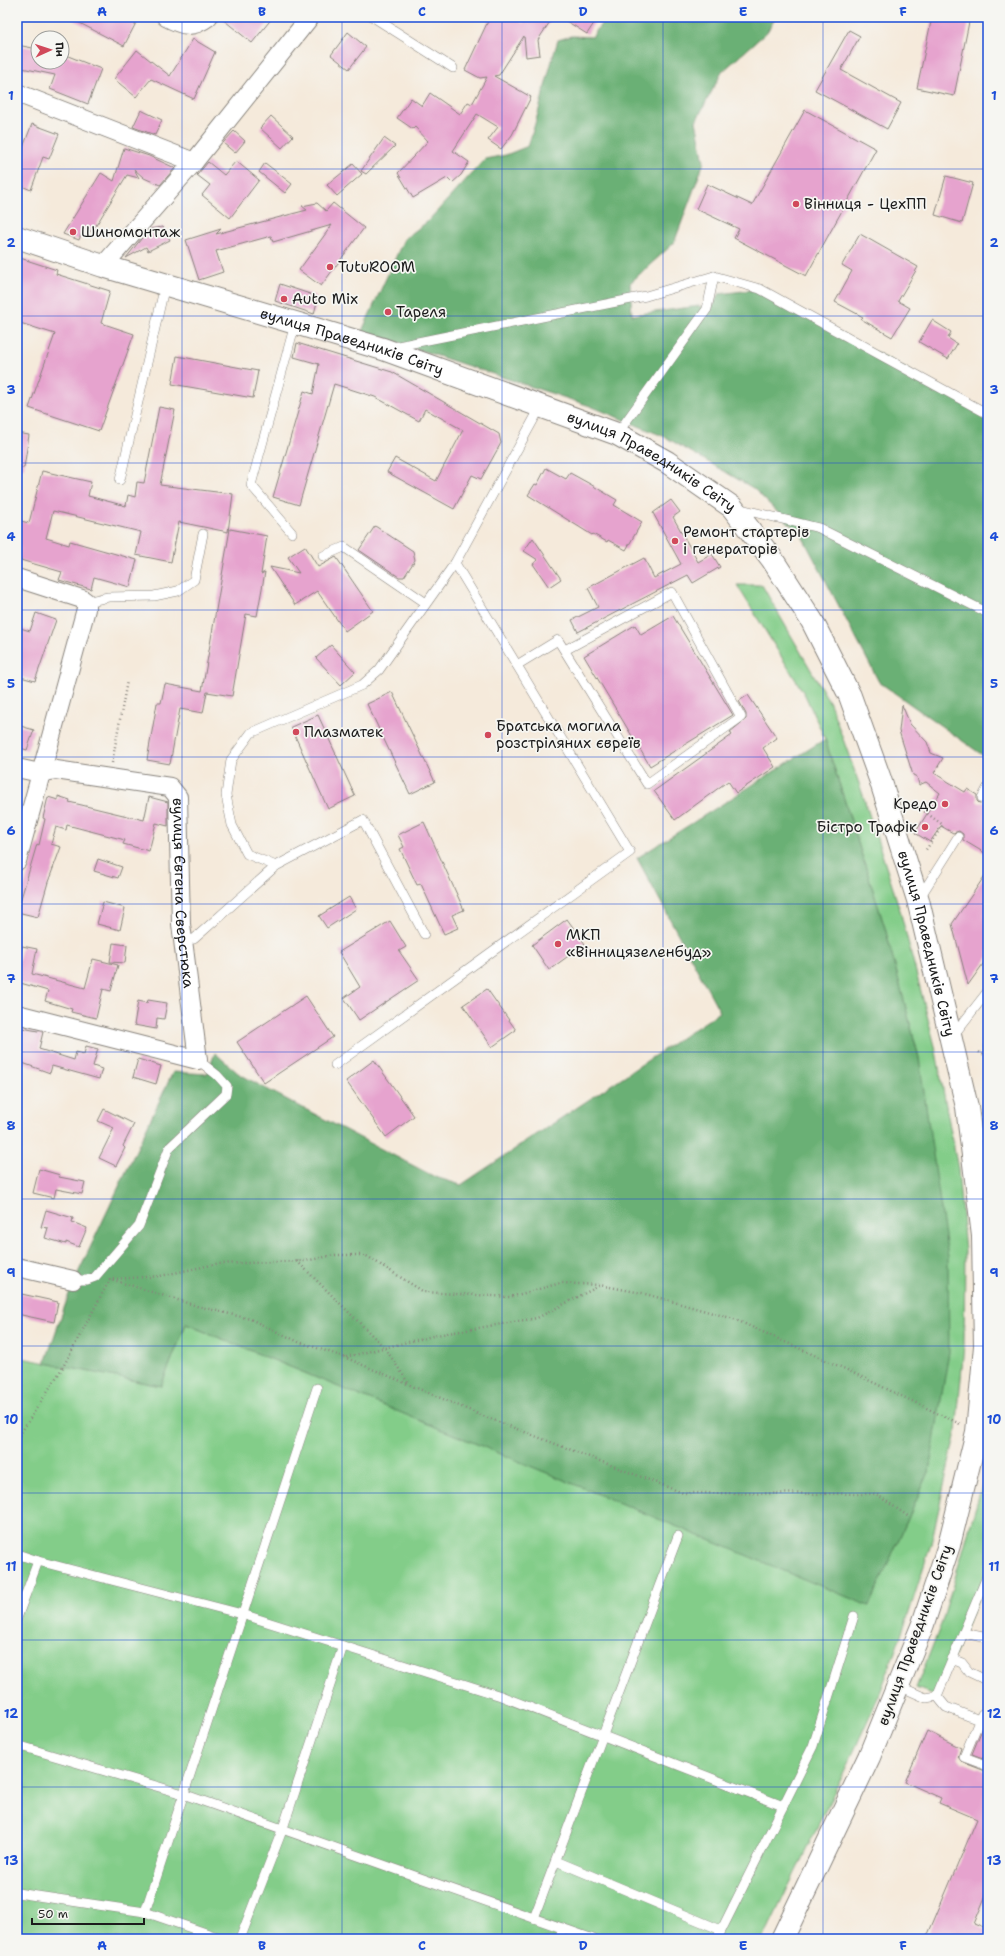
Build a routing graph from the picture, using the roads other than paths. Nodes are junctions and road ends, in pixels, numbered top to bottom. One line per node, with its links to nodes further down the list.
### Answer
1 (166, 17): 2 (street)
2 (208, 17)
3 (310, 17): 7 (street)
4 (373, 17): 5 (lane)
5 (453, 68)
6 (17, 93): 7 (street)
7 (194, 162): 9 (street)
8 (17, 237): 9 (main road, вулиця Праведників Світу)
9 (103, 266): 11 (main road, вулиця Праведників Світу)
10 (714, 276): 13 (lane); 15 (lane); 16 (lane)
11 (165, 285): 12 (main road, вулиця Праведників Світу); 17 (lane)
12 (295, 324): 13 (main road, вулиця Праведників Світу); 19 (lane)
13 (383, 349): 14 (main road, вулиця Праведників Світу)
14 (541, 406): 16 (main road, вулиця Праведників Світу); 22 (lane)
15 (988, 414)
16 (617, 434): 18 (main road, вулиця Праведників Світу)
17 (120, 480)
18 (732, 507): 26 (lane); 36 (main road, вулиця Праведників Світу)
19 (292, 533)
20 (203, 534): 24 (lane)
21 (323, 556): 25 (lane)
22 (455, 563): 25 (lane); 28 (lane)
23 (17, 578): 24 (street)
24 (86, 602): 30 (street)
25 (426, 603): 35 (lane)
26 (988, 613)
27 (564, 650): 27 (lane); 28 (lane)
28 (517, 665): 43 (lane)
29 (17, 768): 30 (street, вулиця Євгена Сверстюка)
30 (40, 773): 34 (street); 38 (street, вулиця Євгена Сверстюка)
31 (988, 787): 32 (lane)
32 (982, 798)
33 (958, 837): 36 (lane)
34 (17, 861)
35 (276, 866): 37 (lane); 38 (lane)
36 (918, 900): 41 (main road, вулиця Праведників Світу)
37 (424, 934)
38 (183, 940): 42 (street, вулиця Євгена Сверстюка)
39 (988, 991): 41 (lane)
40 (17, 1014): 42 (street)
41 (950, 1040): 47 (main road, вулиця Праведників Світу)
42 (198, 1060): 45 (lane)
43 (335, 1065)
44 (17, 1267): 45 (street)
45 (80, 1280)
46 (317, 1388): 52 (lane)
47 (983, 1434): 60 (main road, вулиця Праведників Світу)
48 (678, 1536): 63 (lane)
49 (17, 1554): 50 (lane)
50 (38, 1561): 52 (lane); 54 (lane)
51 (988, 1574): 55 (lane)
52 (242, 1614): 57 (lane); 66 (lane)
53 (854, 1616): 67 (lane)
54 (17, 1618)
55 (963, 1633): 56 (lane); 58 (lane)
56 (988, 1638)
57 (343, 1646): 63 (lane); 68 (lane)
58 (952, 1659): 59 (lane); 61 (lane)
59 (988, 1681)
60 (899, 1686): 61 (lane); 80 (main road, вулиця Праведників Світу)
61 (937, 1696): 62 (lane)
62 (984, 1718): 65 (lane)
63 (602, 1736): 67 (lane); 69 (lane)
64 (17, 1744): 66 (lane)
65 (988, 1766)
66 (183, 1794): 68 (lane); 71 (lane)
67 (783, 1806): 74 (lane)
68 (283, 1828): 72 (lane); 76 (lane)
69 (556, 1861): 72 (lane); 74 (lane)
70 (17, 1893): 71 (lane)
71 (145, 1912): 75 (lane)
72 (534, 1918): 73 (lane)
73 (563, 1928): 77 (lane); 78 (lane)
74 (721, 1930): 79 (lane)
75 (223, 1939)
76 (240, 1939)
77 (559, 1939)
78 (593, 1939)
79 (717, 1939)
80 (782, 1939)

